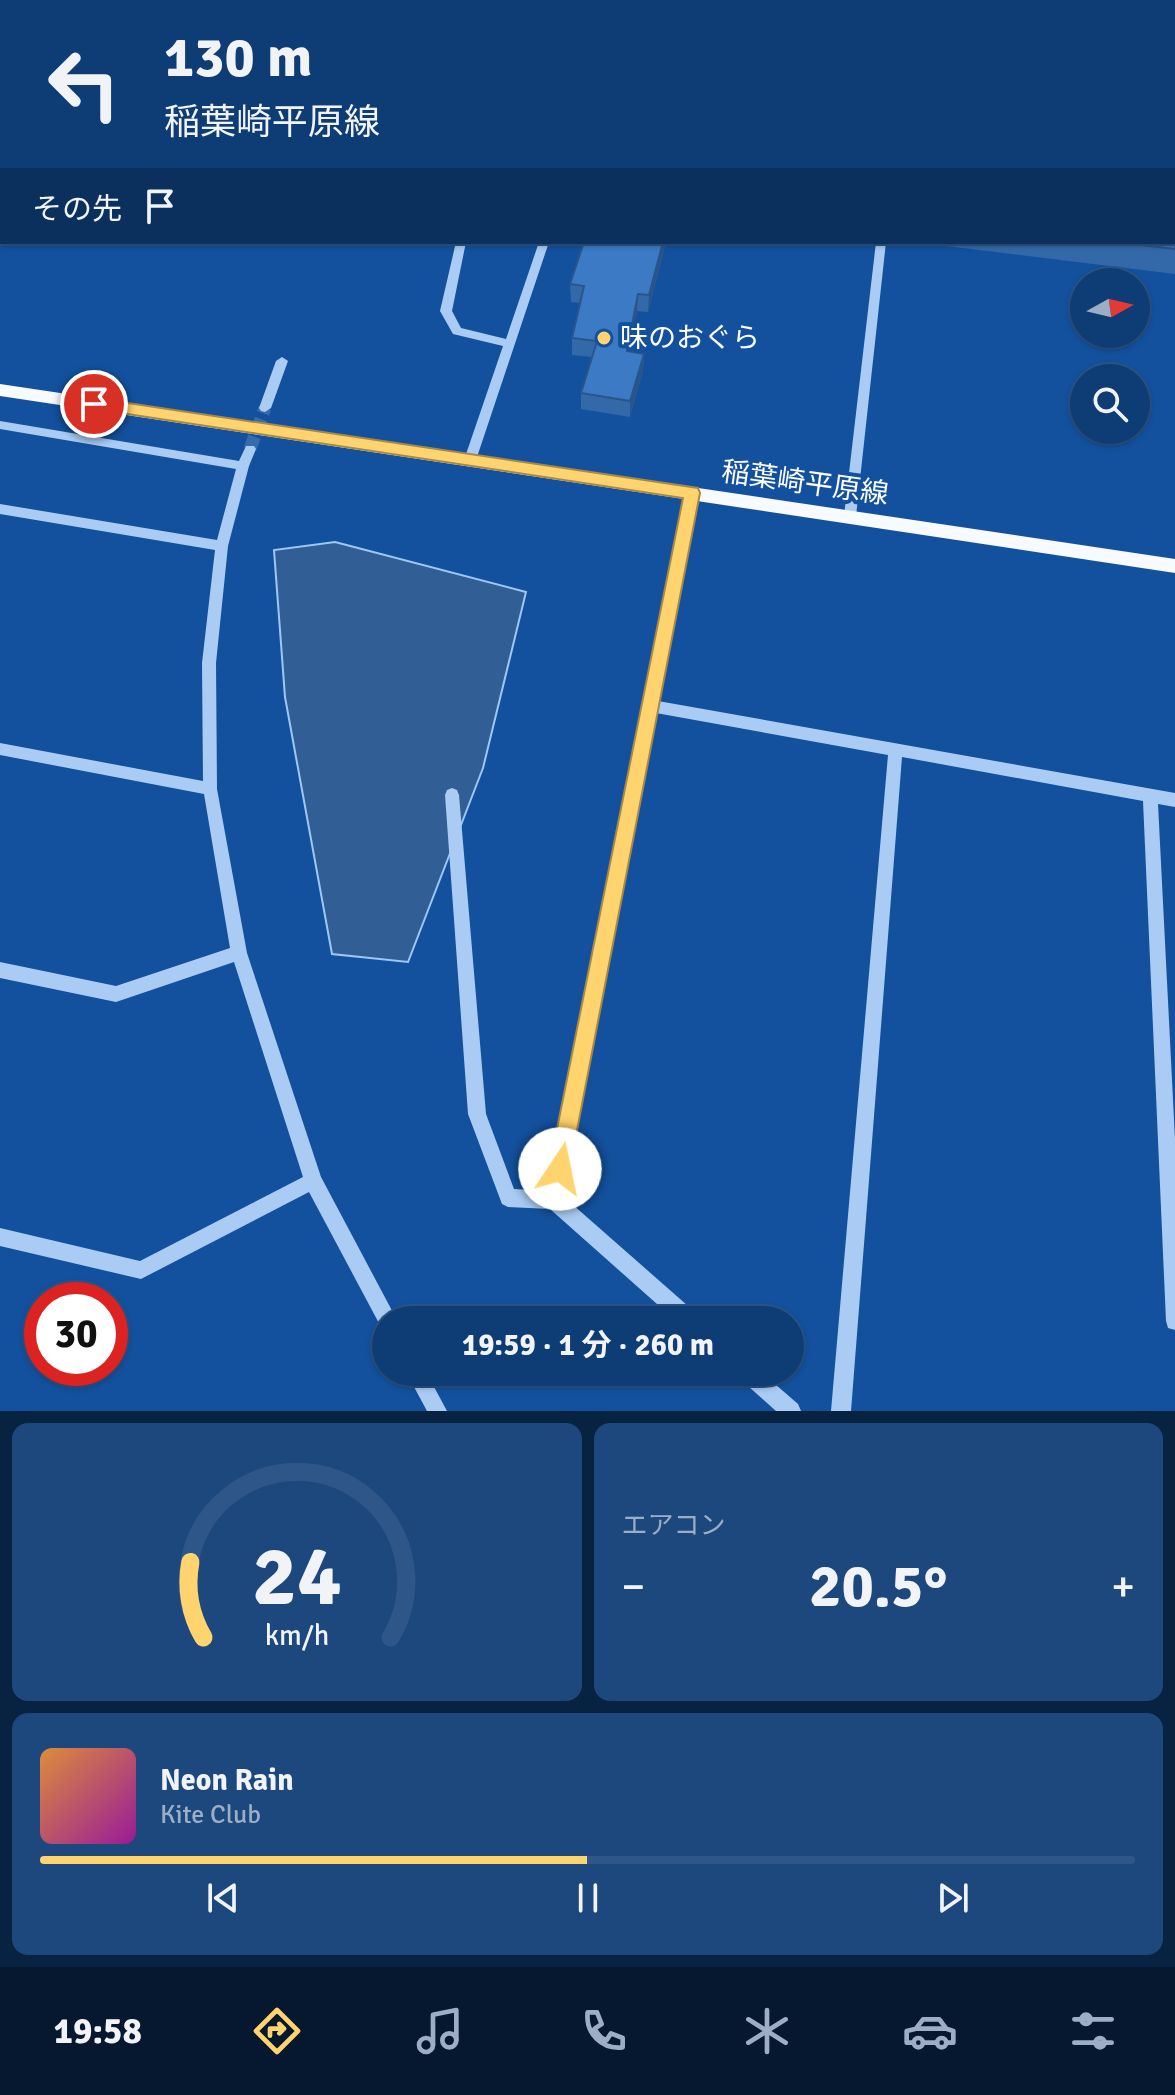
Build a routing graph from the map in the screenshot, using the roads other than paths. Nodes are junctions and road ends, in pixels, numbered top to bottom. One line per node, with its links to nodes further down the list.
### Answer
1 (461, 244): 4 (street)
2 (543, 244): 4 (street)
3 (881, 244): 14 (street)
4 (508, 343): 10 (street)
5 (282, 361): 7 (street)
6 (0, 390): 10 (main road, 稲葉崎平原線)
7 (265, 408)
8 (0, 425): 11 (street)
9 (250, 449): 11 (street)
10 (470, 460): 12 (main road, 稲葉崎平原線)
11 (243, 466): 15 (street)
12 (692, 493): 14 (main road, 稲葉崎平原線); 17 (street)
13 (0, 509): 15 (street)
14 (850, 516): 16 (main road, 稲葉崎平原線)
15 (222, 546): 20 (street)
16 (1175, 566)
17 (651, 706): 19 (street); 27 (street)
18 (0, 749): 20 (street)
19 (895, 751): 22 (street); 36 (street)
20 (210, 789): 24 (street)
21 (452, 795): 27 (street)
22 (1150, 795): 23 (street); 31 (street)
23 (1175, 800)
24 (239, 953): 25 (street); 26 (street)
25 (0, 970)
26 (313, 1181): 28 (street); 29 (street)
27 (554, 1200): 30 (street)
28 (0, 1237)
29 (380, 1306)
30 (673, 1306)
31 (1175, 1321)
32 (424, 1386): 34 (street)
33 (763, 1386): 35 (street)
34 (437, 1411)
35 (791, 1411)
36 (841, 1411)

